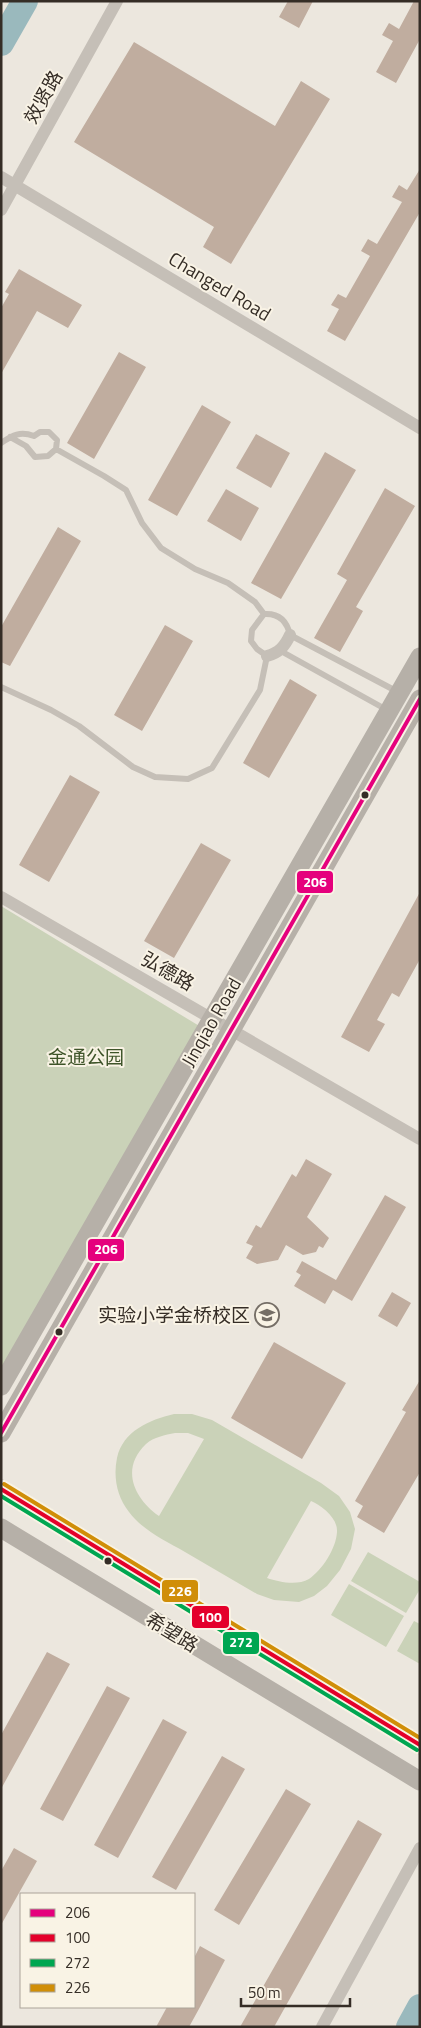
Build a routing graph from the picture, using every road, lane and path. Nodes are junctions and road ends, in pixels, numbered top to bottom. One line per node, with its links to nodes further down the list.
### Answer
1 (116, 1): 3 (street, 效贤路)
2 (1, 177): 3 (street, Changed Road)
3 (15, 185): 4 (street, 效贤路); 5 (street, Changed Road)
4 (1, 210)
5 (420, 428)
6 (10, 437): 7 (lane); 8 (lane); 8 (lane)
7 (1, 443)
8 (56, 449): 9 (lane)
9 (264, 614): 10 (lane); 12 (lane)
10 (290, 635): 11 (street); 15 (lane)
11 (279, 650): 12 (street); 17 (lane)
12 (267, 656): 14 (lane)
13 (420, 657): 15 (street, Jinqiao Road)
14 (1, 687)
15 (399, 693): 17 (street, Jinqiao Road)
16 (420, 699): 19 (street, Jinqiao Road)
17 (389, 711): 21 (street, Jinqiao Road)
18 (1, 897): 19 (street, 弘德路)
19 (232, 1029): 20 (street, 弘德路); 22 (street, Jinqiao Road)
20 (420, 1139)
21 (1, 1386)
22 (1, 1433)
23 (1, 1489): 25 (street, 希望路)
24 (1, 1528): 26 (street, 希望路)
25 (420, 1745)
26 (420, 1781)
27 (420, 1848): 28 (street)
28 (322, 2027)

